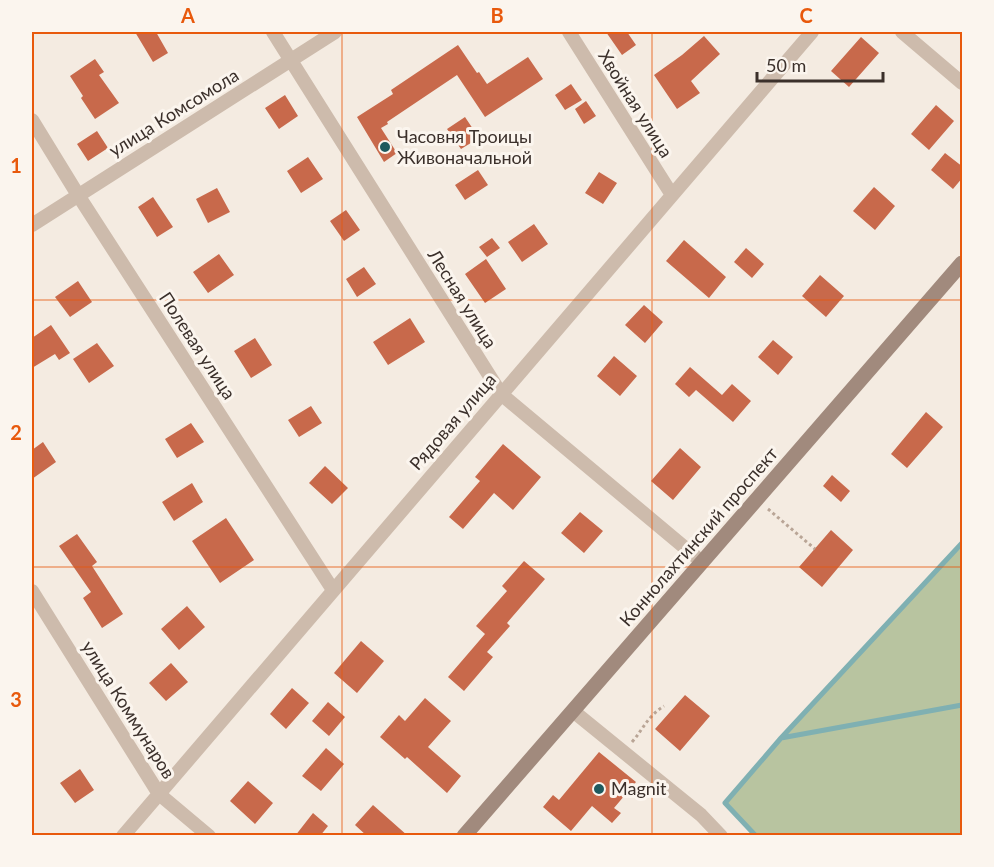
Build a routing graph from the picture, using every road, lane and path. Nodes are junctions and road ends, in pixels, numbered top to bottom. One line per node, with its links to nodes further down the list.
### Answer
1 (273, 32): 6 (street, Лесная улица)
2 (335, 32): 6 (street, улица Комсомола)
3 (568, 32): 10 (street, Хвойная улица)
4 (812, 32): 10 (street, Рядовая улица)
5 (902, 32): 7 (street)
6 (291, 60): 9 (street, улица Комсомола); 13 (street, Лесная улица)
7 (963, 83)
8 (32, 120): 9 (street, Полевая улица)
9 (78, 195): 11 (street, улица Комсомола); 17 (street, Полевая улица)
10 (672, 195): 13 (street, Рядовая улица)
11 (32, 225)
12 (963, 264): 14 (main road, Коннолахтинский проспект)
13 (501, 394): 16 (street, Лесная улица); 17 (street, Рядовая улица)
14 (757, 499): 15 (path); 16 (main road, Коннолахтинский проспект)
15 (815, 549)
16 (702, 562): 20 (main road, Коннолахтинский проспект)
17 (333, 590): 22 (street, Рядовая улица)
18 (32, 591): 22 (street, улица Коммунаров)
19 (664, 706): 21 (path)
20 (573, 711): 25 (main road, Коннолахтинский проспект); 26 (street)
21 (631, 743)
22 (159, 794): 23 (street, Рядовая улица); 24 (street, улица Коммунаров)
23 (123, 836)
24 (209, 836)
25 (464, 836)
26 (721, 836)

